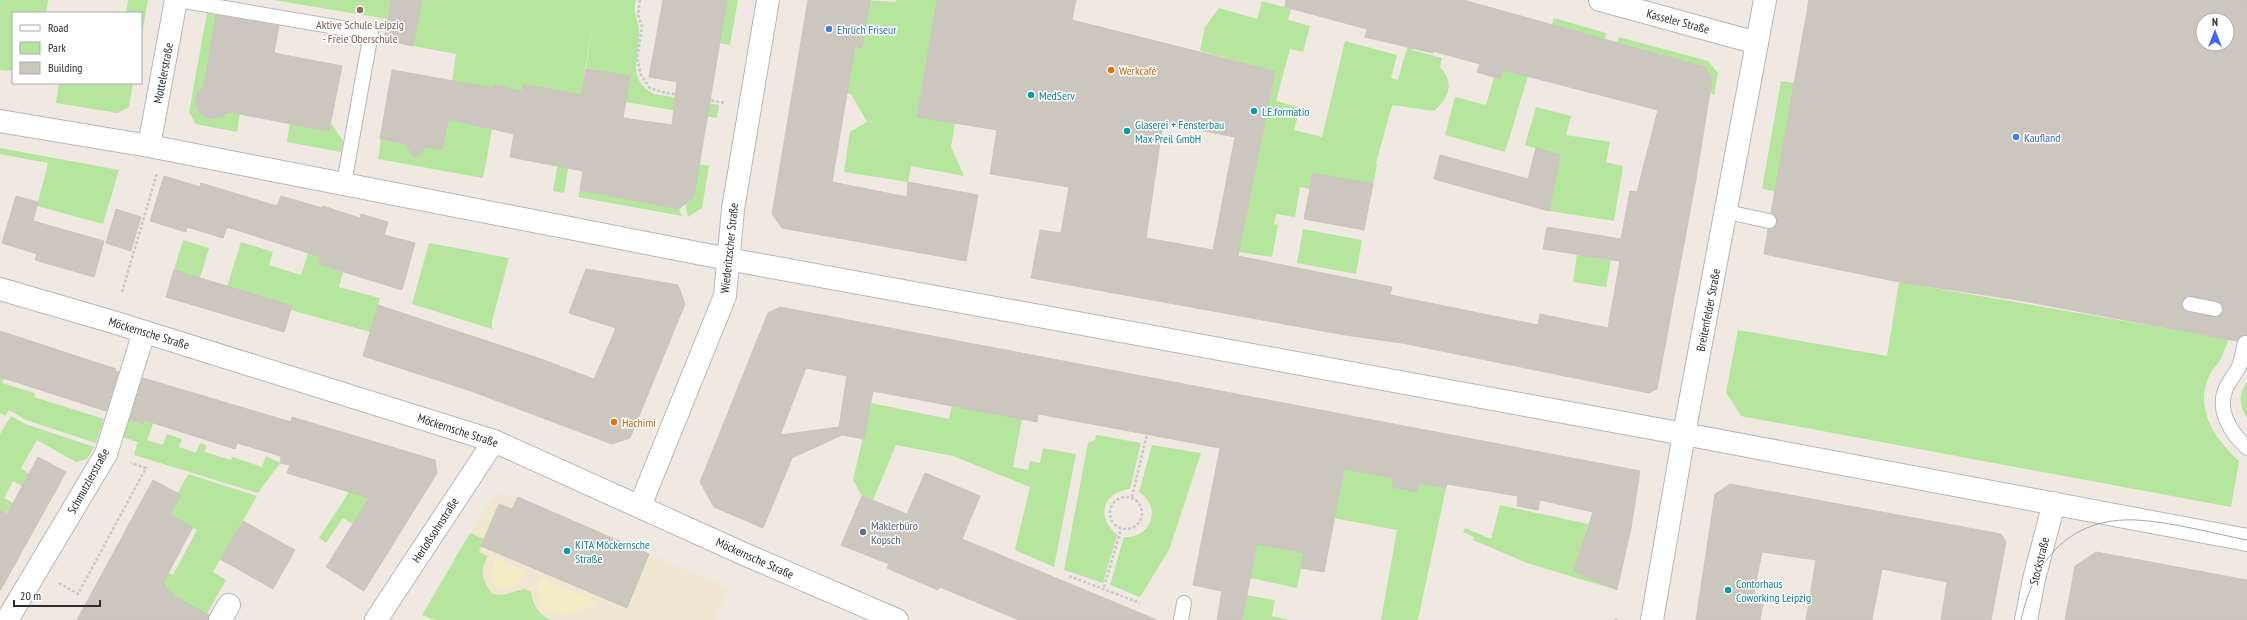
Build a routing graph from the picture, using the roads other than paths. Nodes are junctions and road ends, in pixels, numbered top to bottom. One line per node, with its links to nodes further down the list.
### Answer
1 (177, 0): 7 (street, Mottelerstraße); 8 (lane)
2 (768, 0): 11 (street, Wiederitzscher Straße)
3 (1600, 0): 5 (street, Kasseler Straße)
4 (1765, 0): 5 (street, Breitenfelder Straße)
5 (1757, 43): 9 (street, Breitenfelder Straße)
6 (0, 121): 7 (street)
7 (149, 146): 8 (street)
8 (344, 183): 11 (street)
9 (1727, 212): 10 (lane); 17 (street, Breitenfelder Straße)
10 (1769, 221)
11 (728, 259): 17 (street); 21 (street, Wiederitzscher Straße)
12 (0, 289): 15 (street, Möckernsche Straße)
13 (2190, 304): 14 (lane)
14 (2215, 309)
15 (144, 332): 18 (street, Möckernsche Straße); 25 (street, Schmutzlerstraße)
16 (2245, 343): 19 (lane)
17 (1684, 434): 20 (street); 29 (street, Breitenfelder Straße)
18 (494, 441): 21 (street, Möckernsche Straße); 26 (street, Herloßsohnstraße)
19 (2247, 448)
20 (2054, 503): 22 (street); 24 (street, Stockstraße)
21 (640, 506): 27 (street, Möckernsche Straße)
22 (2247, 540)
23 (1184, 602): 28 (lane)
24 (2027, 612)
25 (7, 620)
26 (376, 620)
27 (897, 620)
28 (1181, 620)
29 (1652, 620)

